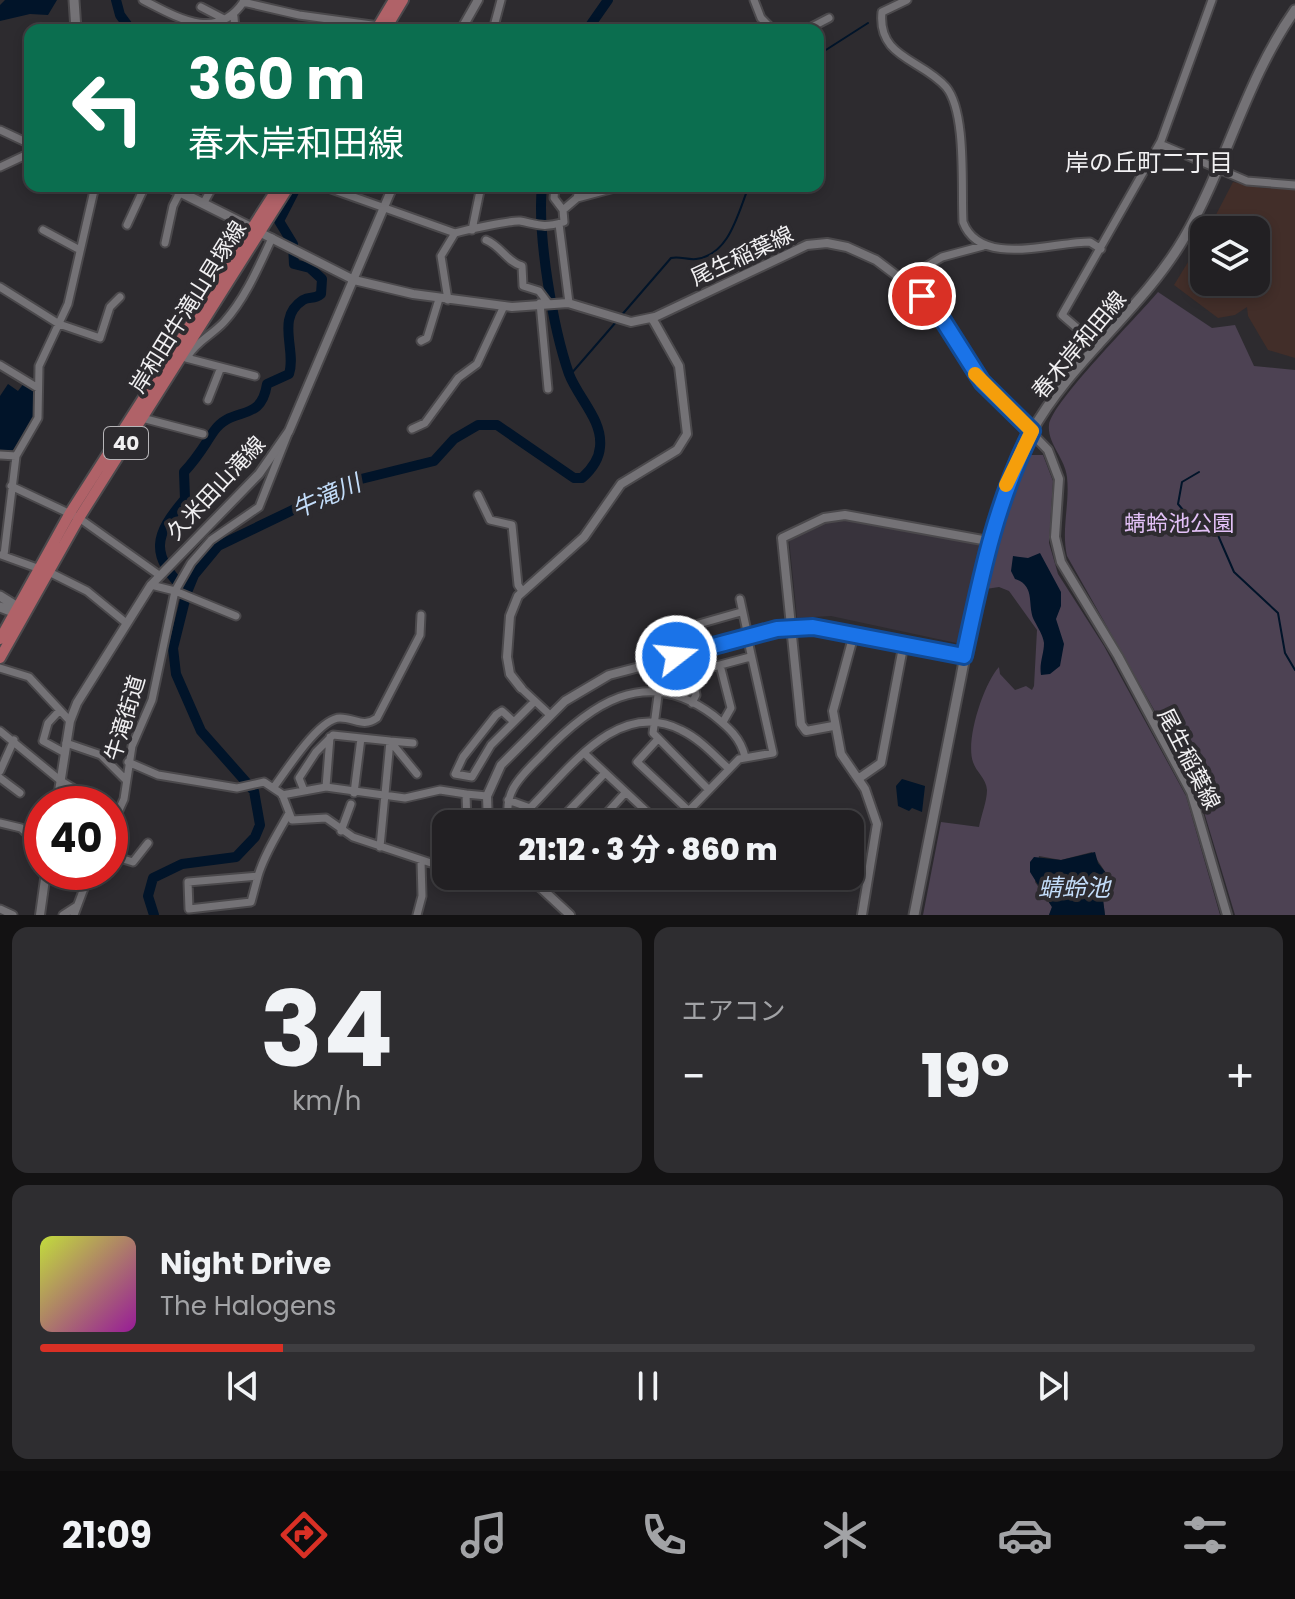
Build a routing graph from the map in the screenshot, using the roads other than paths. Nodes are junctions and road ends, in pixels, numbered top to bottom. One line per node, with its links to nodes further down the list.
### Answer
1 (74, 0): 16 (main road)
2 (143, 0): 17 (street)
3 (394, 0): 21 (main road)
4 (403, 0): 22 (main road)
5 (478, 0): 23 (street)
6 (501, 0): 24 (street)
7 (754, 0): 25 (street)
8 (907, 0): 59 (street)
9 (1212, 0): 29 (street)
10 (244, 1): 13 (street); 20 (street)
11 (201, 7): 15 (street)
12 (1295, 10): 32 (main road, 春木岸和田線)
13 (234, 17): 15 (street); 19 (street)
14 (829, 18): 26 (street)
15 (224, 19): 18 (street)
16 (76, 24)
17 (184, 24)
18 (219, 24)
19 (235, 24)
20 (356, 24)
21 (384, 24)
22 (385, 24)
23 (464, 24)
24 (495, 24)
25 (767, 24)
26 (818, 24)
27 (0, 130): 28 (street)
28 (24, 141)
29 (1160, 144): 32 (street); 60 (street)
30 (24, 156): 31 (street)
31 (0, 167)
32 (1218, 168): 33 (street); 73 (main road, 春木岸和田線)
33 (1295, 185)
34 (92, 192): 61 (street)
35 (142, 192): 51 (street)
36 (180, 192): 47 (main road); 58 (street)
37 (210, 192): 47 (street)
38 (276, 192): 53 (main road, 岸和田牛滝山貝塚線 / 40)
39 (284, 192): 53 (main road, 岸和田牛滝山貝塚線 / 40)
40 (341, 192): 48 (street)
41 (390, 192): 48 (street, 久米田山滝線)
42 (480, 192): 54 (street)
43 (554, 192): 49 (street)
44 (578, 192): 46 (street)
45 (600, 192): 46 (street)
46 (577, 198): 49 (street)
47 (203, 204): 53 (main road)
48 (384, 206): 55 (street); 62 (street, 久米田山滝線)
49 (563, 210): 50 (street)
50 (559, 224): 54 (street); 68 (street)
51 (127, 225)
52 (43, 230): 61 (street)
53 (255, 230): 56 (street, 尾生稲葉線); 74 (main road, 岸和田牛滝山貝塚線 / 40); 90 (main road, 岸和田牛滝山貝塚線 / 40)
54 (472, 230): 55 (street)
55 (455, 233): 66 (street)
56 (272, 238): 62 (street, 尾生稲葉線); 74 (street)
57 (486, 240): 67 (street)
58 (165, 243)
59 (983, 246): 60 (street); 63 (street)
60 (1101, 249): 73 (street)
61 (80, 250): 71 (street)
62 (354, 280): 66 (street, 尾生稲葉線); 87 (street, 久米田山滝線)
63 (904, 280): 70 (street, 尾生稲葉線); 83 (street, 尾生稲葉線)
64 (0, 287): 71 (street)
65 (120, 297): 71 (street)
66 (444, 300): 69 (street, 尾生稲葉線); 72 (street)
67 (544, 303): 68 (street, 尾生稲葉線); 69 (street, 尾生稲葉線); 79 (street)
68 (569, 303): 70 (street, 尾生稲葉線)
69 (504, 306): 82 (street)
70 (652, 318): 97 (street)
71 (59, 324): 78 (street)
72 (421, 341)
73 (1098, 346): 83 (main road, 春木岸和田線)
74 (183, 358): 76 (street); 81 (main road, 岸和田牛滝山貝塚線 / 40)
75 (0, 365): 78 (street)
76 (221, 367): 77 (street); 80 (street)
77 (255, 376)
78 (38, 388): 86 (street)
79 (548, 389)
80 (208, 400)
81 (142, 418): 84 (street); 90 (main road, 岸和田牛滝山貝塚線 / 40)
82 (412, 429)
83 (1032, 431): 91 (main road, 春木岸和田線); 197 (street, 尾生稲葉線)
84 (203, 434)
85 (0, 455): 86 (street)
86 (16, 456): 88 (street)
87 (276, 459): 93 (street, 久米田山滝線); 96 (street, 牛滝街道)
88 (11, 486): 90 (street); 92 (street)
89 (478, 495): 97 (street)
90 (75, 515): 93 (street); 94 (main road, 岸和田牛滝山貝塚線 / 40)
91 (988, 541): 106 (street); 112 (main road, 春木岸和田線)
92 (2, 555): 94 (street)
93 (164, 570): 95 (street, 久米田山滝線)
94 (44, 571): 101 (main road, 岸和田牛滝山貝塚線 / 40); 105 (street)
95 (151, 585): 96 (street); 105 (street, 久米田山滝線)
96 (177, 590): 104 (street); 140 (street, 牛滝街道)
97 (522, 591): 118 (street)
98 (0, 596): 101 (main road)
99 (740, 599): 102 (street)
100 (0, 607): 101 (main road)
101 (19, 612): 109 (main road, 岸和田牛滝山貝塚線 / 40); 114 (main road, 岸和田牛滝山貝塚線 / 40)
102 (741, 612): 108 (street); 111 (street)
103 (421, 615): 152 (street)
104 (236, 616)
105 (125, 622): 124 (street, 久米田山滝線)
106 (792, 627): 107 (street); 108 (street); 128 (street)
107 (854, 634): 110 (street); 128 (street)
108 (748, 636): 111 (street); 113 (street)
109 (0, 639)
110 (904, 642): 112 (street); 147 (street)
111 (676, 656): 123 (street)
112 (964, 656): 196 (main road, 春木岸和田線)
113 (750, 657): 115 (street); 139 (street)
114 (0, 658)
115 (720, 665): 117 (street); 127 (street)
116 (0, 668): 122 (street)
117 (692, 673): 119 (street); 121 (street)
118 (521, 688): 120 (street)
119 (657, 694): 121 (street); 126 (street); 163 (street)
120 (535, 701): 123 (street); 125 (street)
121 (692, 703): 127 (street)
122 (60, 710): 124 (street); 137 (street)
123 (549, 714): 161 (street)
124 (70, 721): 135 (street, 久米田山滝線)
125 (513, 721): 125 (street)
126 (652, 722): 133 (street); 138 (street); 141 (street)
127 (723, 722): 139 (street)
128 (833, 726): 147 (street)
129 (0, 731): 132 (street)
130 (330, 737): 131 (street); 153 (street); 154 (street)
131 (361, 738): 134 (street); 157 (street)
132 (14, 740): 142 (street); 148 (street)
133 (657, 740): 155 (street); 172 (street)
134 (390, 741): 136 (street); 144 (street); 162 (street)
135 (66, 743): 137 (street, 久米田山滝線); 146 (street)
136 (413, 743)
137 (65, 753): 148 (street, 久米田山滝線)
138 (584, 753): 143 (street); 165 (street)
139 (745, 757): 141 (street)
140 (128, 762): 146 (street, 牛滝街道); 152 (street)
141 (729, 769): 155 (street)
142 (0, 771)
143 (605, 773): 158 (street); 169 (street)
144 (417, 774)
145 (0, 778): 156 (street)
146 (125, 779): 151 (street, 牛滝街道)
147 (858, 779): 195 (street)
148 (61, 781): 149 (street, 久米田山滝線); 150 (street)
149 (60, 786)
150 (69, 786)
151 (124, 786)
152 (274, 787): 160 (street)
153 (326, 787): 154 (street); 157 (street)
154 (303, 788): 160 (street)
155 (709, 790): 173 (street)
156 (20, 793)
157 (354, 793): 162 (street)
158 (625, 793): 170 (street); 171 (street)
159 (466, 794): 161 (street); 162 (street); 166 (street)
160 (282, 795): 174 (street)
161 (487, 796): 167 (street)
162 (383, 797): 179 (street)
163 (508, 800): 165 (street); 168 (street)
164 (351, 804): 177 (street)
165 (530, 808)
166 (467, 810)
167 (488, 810)
168 (509, 810)
169 (569, 810)
170 (610, 810)
171 (644, 810)
172 (688, 810)
173 (690, 810)
174 (288, 815): 177 (street); 183 (street)
175 (0, 823): 176 (street)
176 (24, 831)
177 (341, 831): 179 (street)
178 (148, 843): 180 (street)
179 (380, 847): 181 (street)
180 (128, 860)
181 (421, 861): 182 (street); 193 (street)
182 (432, 864)
183 (258, 876): 183 (street)
184 (43, 890): 190 (street)
185 (83, 890): 187 (street)
186 (542, 890): 194 (street)
187 (77, 906): 191 (street); 192 (street)
188 (0, 909): 189 (street)
189 (13, 915)
190 (40, 915)
191 (63, 915)
192 (74, 915)
193 (417, 915)
194 (570, 915)
195 (862, 915)
196 (914, 915)
197 (1227, 915)

